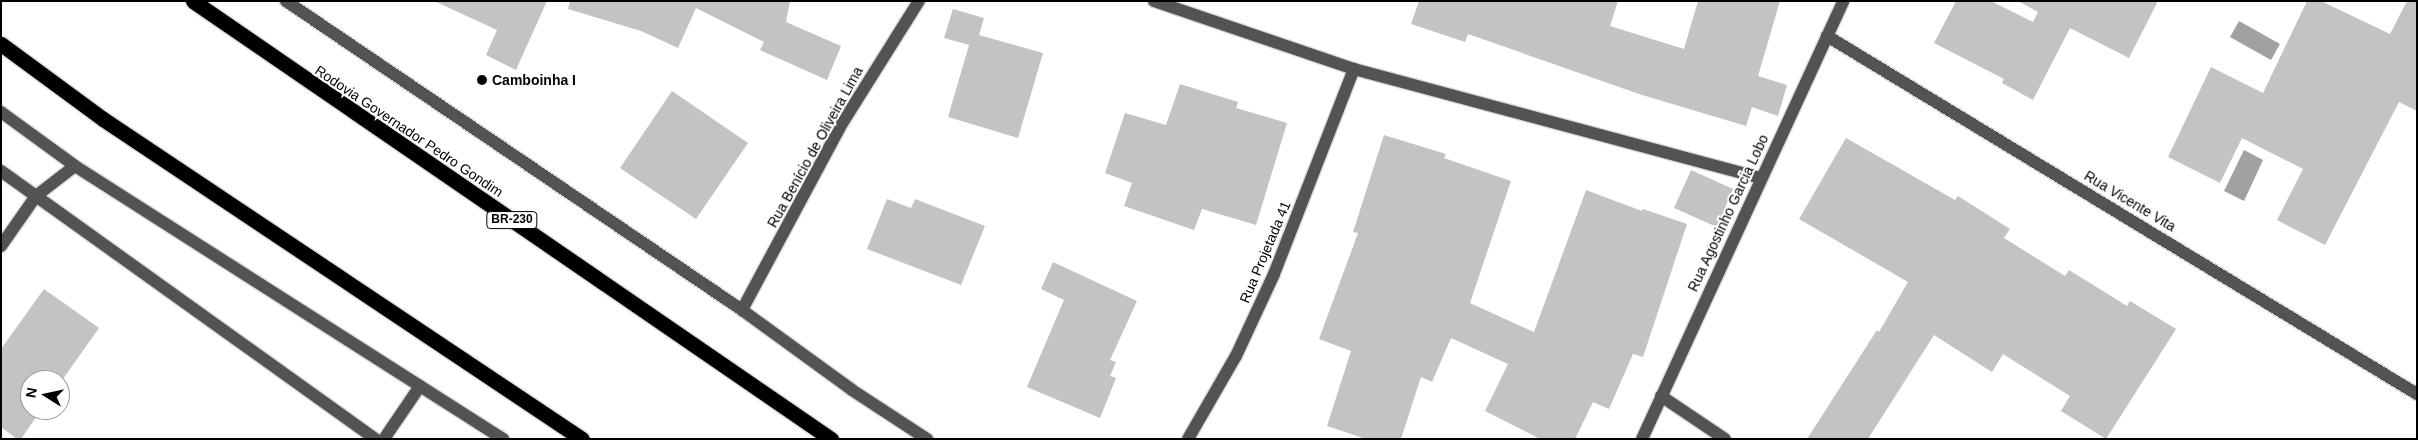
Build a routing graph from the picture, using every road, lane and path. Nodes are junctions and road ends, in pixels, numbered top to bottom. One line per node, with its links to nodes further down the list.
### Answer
1 (193, 1): 23 (highway, Rodovia Governador Pedro Gondim / BR-230)
2 (286, 1): 15 (street)
3 (919, 1): 15 (street, Rua Benício de Oliveira Lima)
4 (1154, 1): 8 (street)
5 (1842, 1): 6 (street, Rua Agostinho Garcia Lobo)
6 (1827, 36): 12 (street, Rua Agostinho Garcia Lobo); 17 (street, Rua Vicente Vita)
7 (1, 44): 22 (highway)
8 (1354, 69): 12 (street); 25 (street, Rua Projetada 41)
9 (1, 112): 10 (street)
10 (75, 166): 13 (street); 16 (street)
11 (1, 171): 13 (street)
12 (1760, 178): 18 (street, Rua Agostinho Garcia Lobo)
13 (36, 196): 14 (street); 19 (street)
14 (1, 246)
15 (742, 310): 24 (street)
16 (420, 386): 20 (street); 21 (street)
17 (2417, 394)
18 (1661, 396): 26 (street, Rua Agostinho Garcia Lobo); 27 (street)
19 (376, 439)
20 (384, 439)
21 (503, 439)
22 (582, 439)
23 (831, 439)
24 (927, 439)
25 (1188, 439)
26 (1642, 439)
27 (1725, 439)

